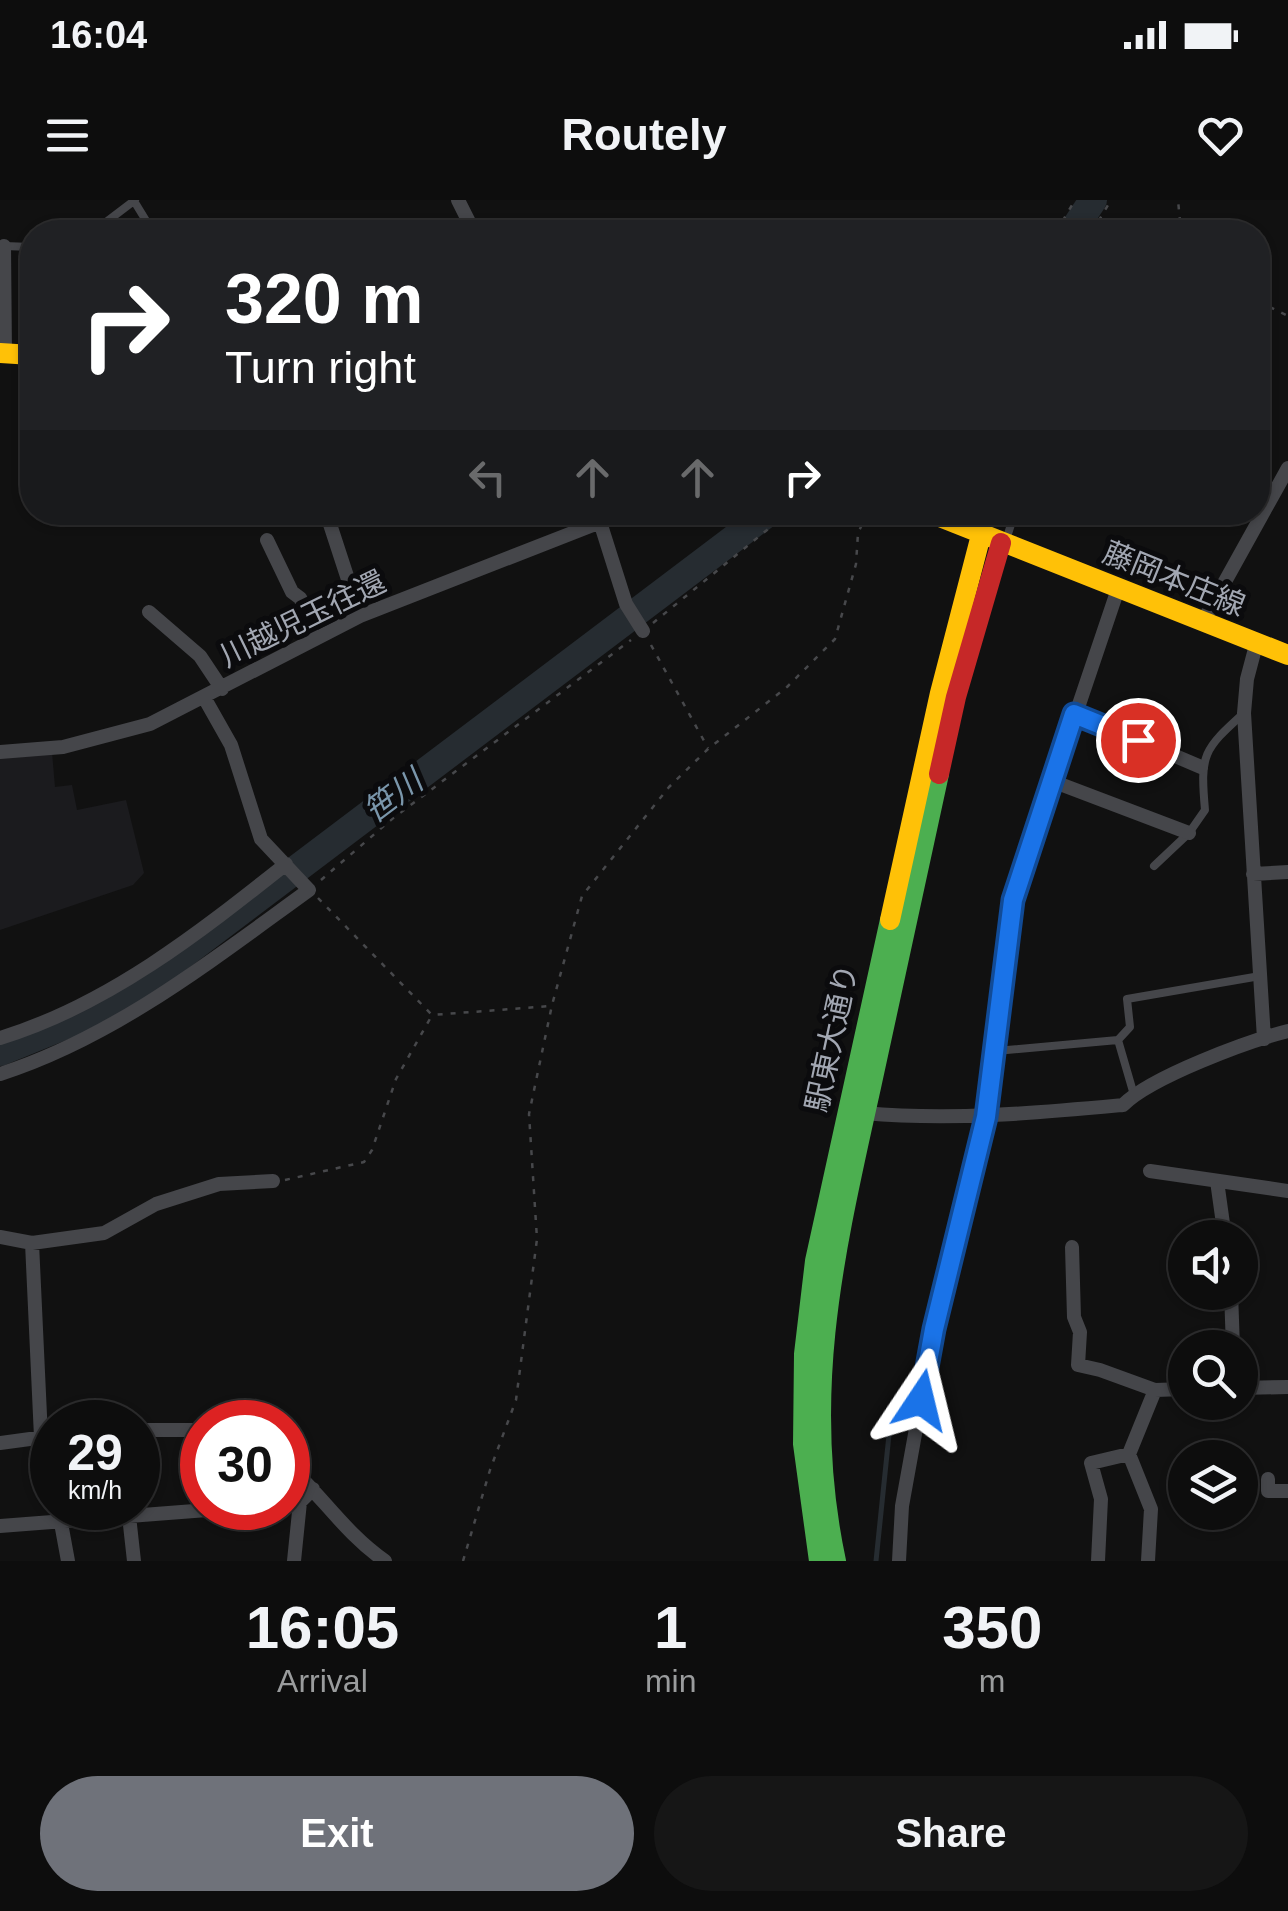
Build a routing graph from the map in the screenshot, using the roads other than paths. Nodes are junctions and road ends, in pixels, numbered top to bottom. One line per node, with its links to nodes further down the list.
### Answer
1 (135, 200): 2 (lane)
2 (109, 220)
3 (4, 246): 4 (lane); 5 (street)
4 (20, 247)
5 (3, 353)
6 (1288, 468): 7 (street)
7 (1270, 500)
8 (330, 525): 18 (street)
9 (588, 525): 18 (street, 川越児玉往還)
10 (607, 525): 20 (street)
11 (957, 525): 15 (street, 藤岡本庄線)
12 (1006, 525): 15 (lane)
13 (1256, 525): 19 (street)
14 (267, 540): 21 (street)
15 (996, 541): 16 (street, 藤岡本庄線); 44 (street, 駅東大通り); 76 (street, 駅東大通り)
16 (1118, 589): 19 (street, 藤岡本庄線); 27 (street)
17 (149, 612): 24 (street)
18 (360, 616): 21 (street, 川越児玉往還)
19 (1202, 623): 22 (street, 藤岡本庄線)
20 (643, 631)
21 (312, 640): 24 (street, 川越児玉往還)
22 (1256, 644): 23 (street, 藤岡本庄線); 26 (street)
23 (1288, 654)
24 (222, 689): 25 (street, 川越児玉往還)
25 (205, 698): 28 (street, 川越児玉往還); 32 (street)
26 (1244, 713): 29 (lane); 35 (street)
27 (1074, 714): 29 (street); 30 (street)
28 (0, 752)
29 (1201, 768): 31 (lane)
30 (1052, 780): 31 (street); 41 (street)
31 (1189, 833): 33 (lane)
32 (286, 864): 38 (street); 42 (street)
33 (1154, 866)
34 (1288, 872): 35 (street)
35 (1253, 874): 36 (street)
36 (1260, 976): 39 (lane); 40 (street)
37 (1288, 1031): 40 (street)
38 (0, 1038)
39 (1118, 1040): 41 (lane); 43 (lane)
40 (1264, 1040): 43 (street)
41 (996, 1051): 45 (street)
42 (0, 1074)
43 (1134, 1094): 45 (street)
44 (864, 1113): 45 (street); 77 (street, 駅東大通り)
45 (986, 1117): 78 (street)
46 (1150, 1171): 48 (street)
47 (274, 1181): 52 (street)
48 (1218, 1181): 49 (street); 50 (street)
49 (1288, 1191)
50 (1223, 1220)
51 (0, 1238): 52 (street)
52 (32, 1244): 58 (street)
53 (1072, 1247): 56 (street)
54 (1258, 1388): 55 (street)
55 (1288, 1388)
56 (1155, 1390): 57 (street); 61 (street)
57 (1168, 1390)
58 (44, 1400)
59 (30, 1439): 60 (street)
60 (0, 1443)
61 (1129, 1454): 79 (street); 80 (street)
62 (1268, 1480): 66 (street)
63 (310, 1486): 64 (street)
64 (313, 1489): 65 (street); 75 (street)
65 (310, 1491)
66 (1288, 1491)
67 (30, 1525): 68 (street)
68 (0, 1526)
69 (62, 1530): 72 (street)
70 (131, 1530): 73 (street)
71 (294, 1530): 74 (street)
72 (68, 1561)
73 (134, 1561)
74 (294, 1561)
75 (385, 1561)
76 (819, 1561)
77 (836, 1561)
78 (899, 1561)
79 (1098, 1561)
80 (1148, 1561)

